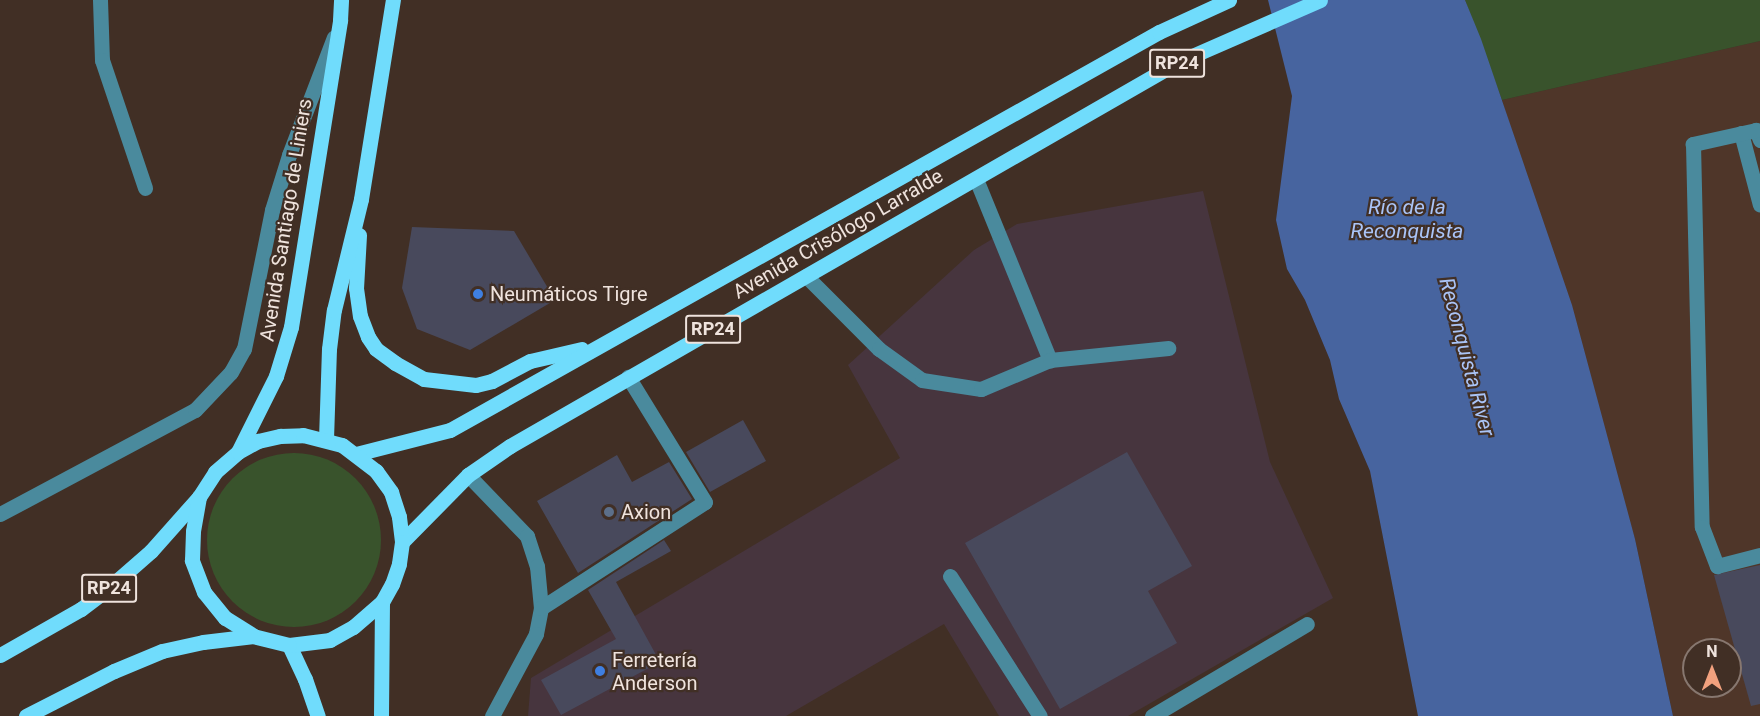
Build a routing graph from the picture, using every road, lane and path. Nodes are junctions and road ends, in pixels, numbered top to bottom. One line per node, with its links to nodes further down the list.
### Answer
1 (100, 0): 10 (street)
2 (340, 0): 6 (main road, Avenida Santiago de Liniers)
3 (393, 0): 11 (main road)
4 (1229, 0): 14 (main road, Avenida Crisólogo Larralde / RP24)
5 (1320, 0): 9 (main road, Avenida Crisólogo Larralde / RP24)
6 (340, 20): 19 (main road, Avenida Santiago de Liniers); 23 (street, Avenida Santiago de Liniers)
7 (1741, 133): 8 (street); 12 (street); 25 (street)
8 (1760, 140)
9 (976, 179): 13 (main road, Avenida Crisólogo Larralde / RP24); 16 (street)
10 (145, 188)
11 (361, 199): 14 (main road); 18 (main road)
12 (1760, 205)
13 (806, 276): 16 (street); 17 (main road, Avenida Crisólogo Larralde / RP24)
14 (599, 345): 20 (main road, Avenida Crisólogo Larralde / RP24)
15 (1168, 348): 16 (street)
16 (1050, 360)
17 (628, 377): 21 (main road, Avenida Crisólogo Larralde / RP24); 28 (street)
18 (326, 439): 19 (main road, RP24); 20 (main road, RP24)
19 (237, 452): 22 (main road, RP24)
20 (356, 454): 24 (main road, RP24)
21 (468, 476): 24 (main road, Avenida Crisólogo Larralde / RP24); 28 (street)
22 (199, 497): 30 (main road, RP24); 32 (main road, RP24)
23 (0, 514)
24 (402, 542): 27 (main road, RP24)
25 (1760, 555)
26 (950, 576): 37 (street)
27 (382, 602): 31 (main road, RP24); 35 (main road)
28 (541, 608): 36 (street)
29 (1307, 624): 38 (street)
30 (254, 636): 31 (main road, RP24); 33 (main road, RP24)
31 (289, 645): 34 (main road)
32 (0, 655)
33 (26, 716)
34 (318, 716)
35 (381, 716)
36 (492, 716)
37 (1040, 716)
38 (1152, 716)

